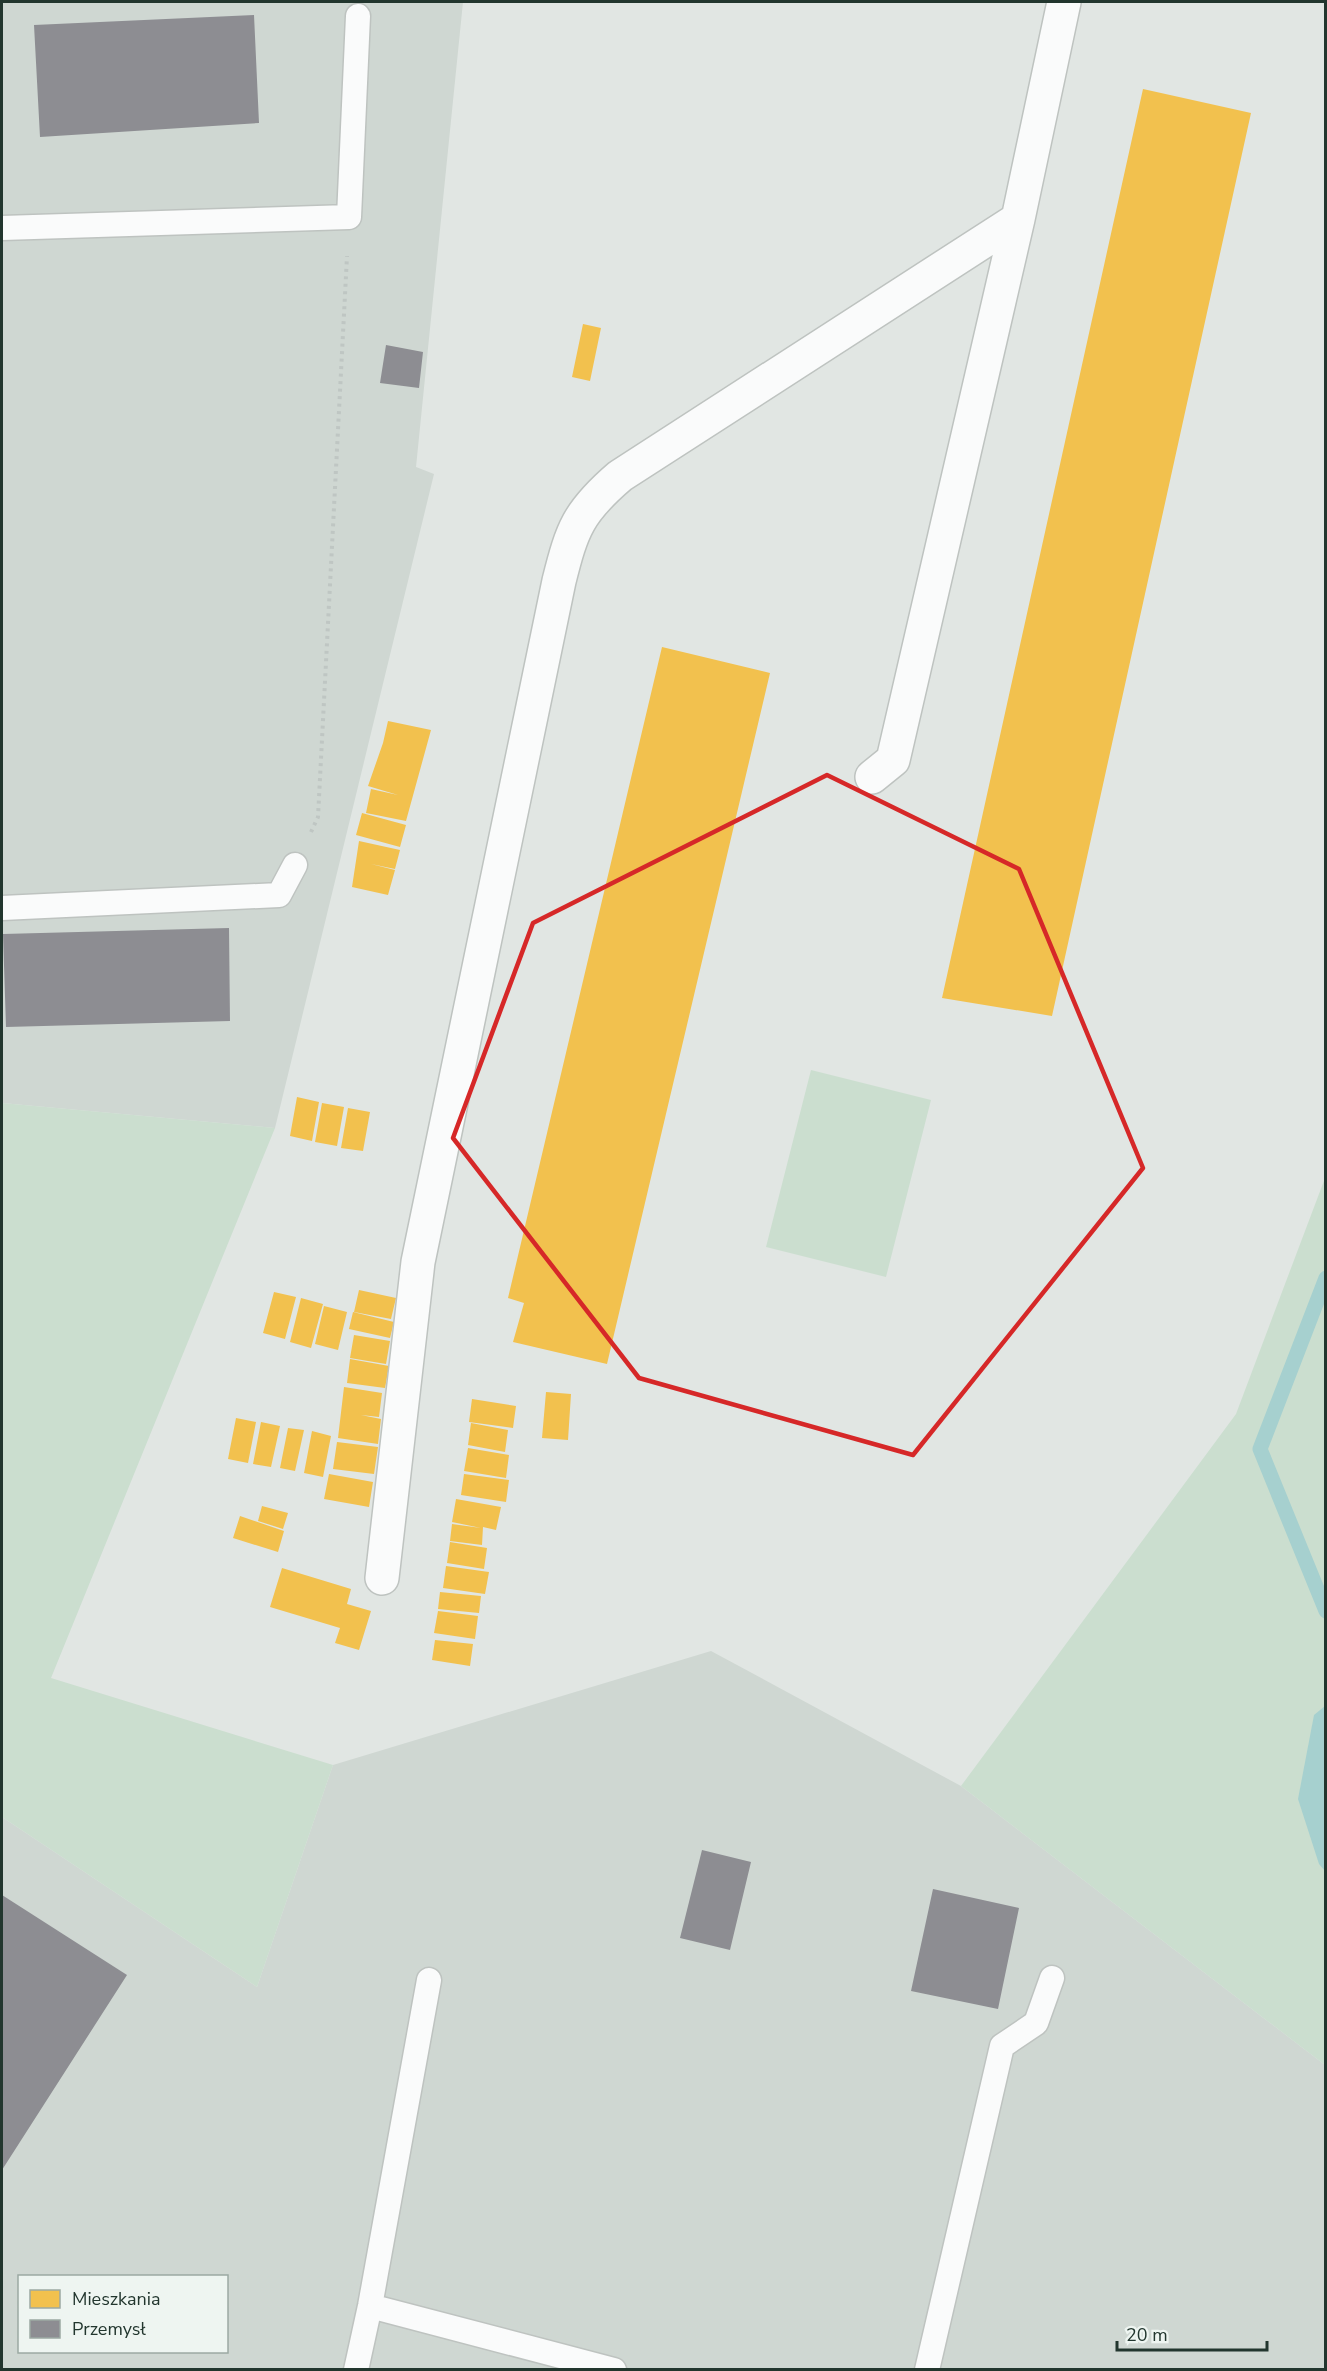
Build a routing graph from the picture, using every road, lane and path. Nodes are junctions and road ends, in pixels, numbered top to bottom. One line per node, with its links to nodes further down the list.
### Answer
1 (1064, 2): 4 (street)
2 (358, 16): 3 (lane)
3 (349, 217): 5 (lane); 7 (path)
4 (1018, 219): 6 (street); 9 (street)
5 (2, 228)
6 (872, 777)
7 (295, 865): 8 (lane)
8 (2, 908)
9 (382, 1578)
10 (1052, 1978): 15 (lane)
11 (429, 1980): 12 (lane)
12 (370, 2306): 13 (lane); 14 (lane)
13 (356, 2370)
14 (614, 2370)
15 (927, 2370)

